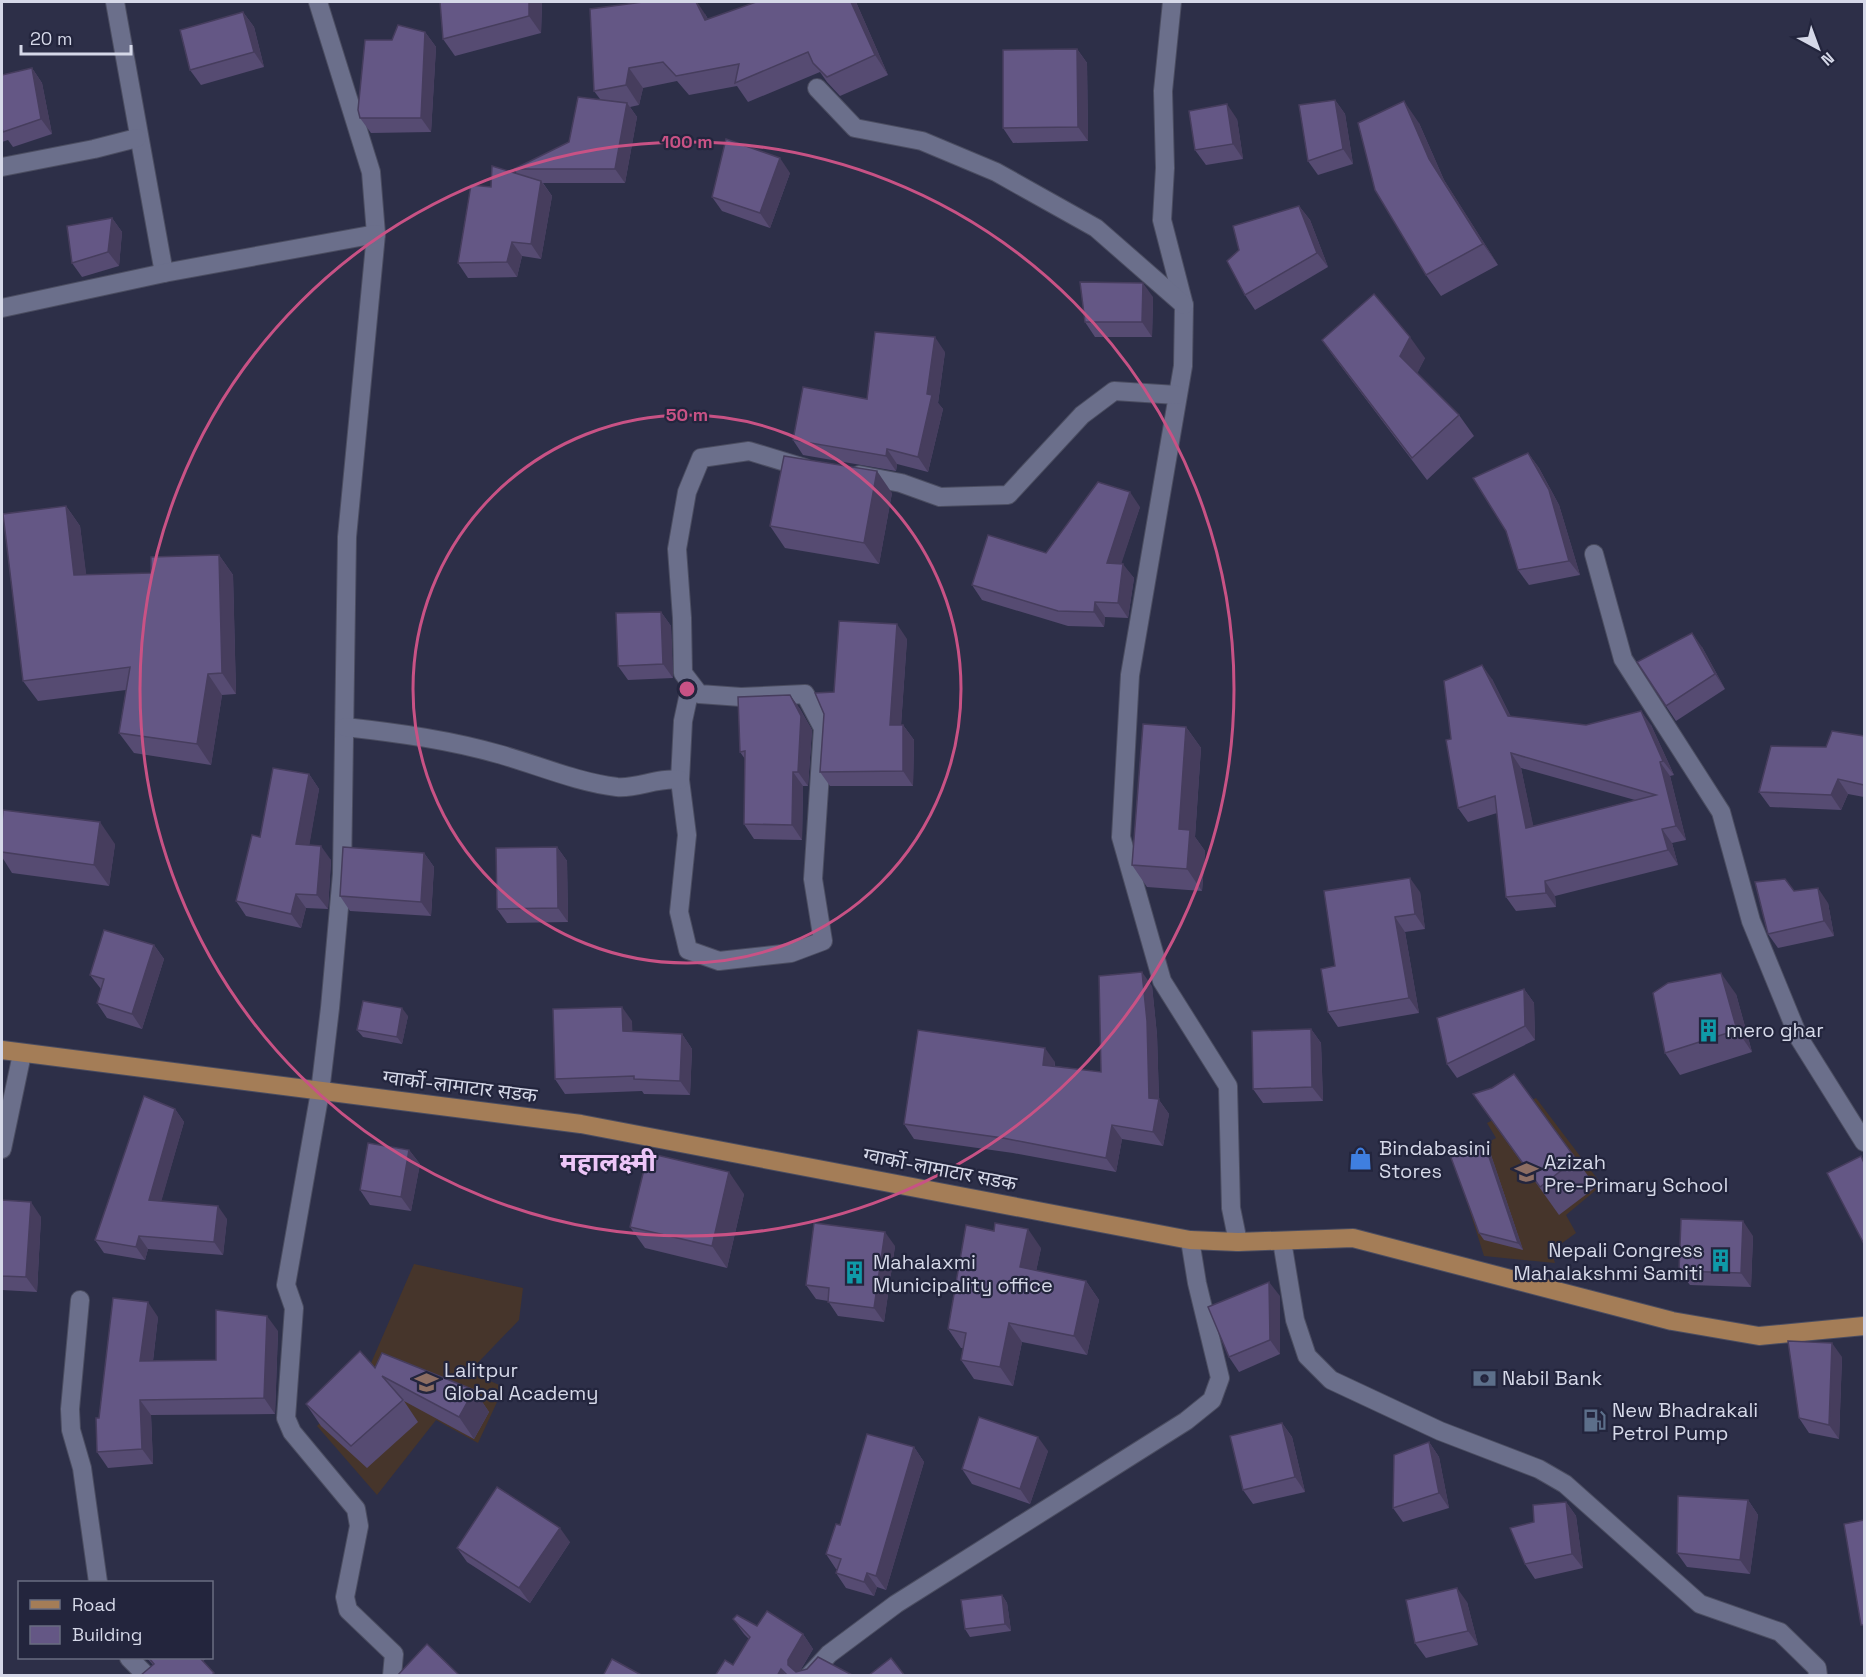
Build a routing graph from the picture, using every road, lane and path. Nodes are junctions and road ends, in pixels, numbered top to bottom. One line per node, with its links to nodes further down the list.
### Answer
1 (115, 2): 5 (street)
2 (318, 2): 7 (street)
3 (1172, 2): 9 (street)
4 (817, 88): 9 (street)
5 (137, 138): 6 (street); 8 (street)
6 (2, 167)
7 (376, 234): 8 (street); 14 (street)
8 (164, 273): 10 (street)
9 (1184, 305): 11 (street)
10 (2, 308)
11 (1177, 396): 13 (street); 23 (street)
12 (1594, 554): 19 (street)
13 (691, 684): 15 (street); 15 (street)
14 (345, 727): 15 (street); 18 (street)
15 (680, 780)
16 (2, 1050): 17 (main road, ग्वार्को-लामाटार सडक)
17 (22, 1054): 18 (main road, ग्वार्को-लामाटार सडक); 20 (street)
18 (320, 1092): 21 (main road, ग्वार्को-लामाटार सडक); 29 (street)
19 (1864, 1142)
20 (2, 1149)
21 (1190, 1240): 23 (main road, ग्वार्को-लामाटार सडक); 30 (street)
22 (1282, 1241): 23 (main road, ग्वार्को-लामाटार सडक); 25 (main road, ग्वार्को-लामाटार सडक); 31 (street)
23 (1238, 1242)
24 (80, 1300): 26 (street)
25 (1864, 1326)
26 (98, 1581)
27 (130, 1659): 28 (street)
28 (147, 1676)
29 (392, 1676)
30 (809, 1676)
31 (1818, 1676)

